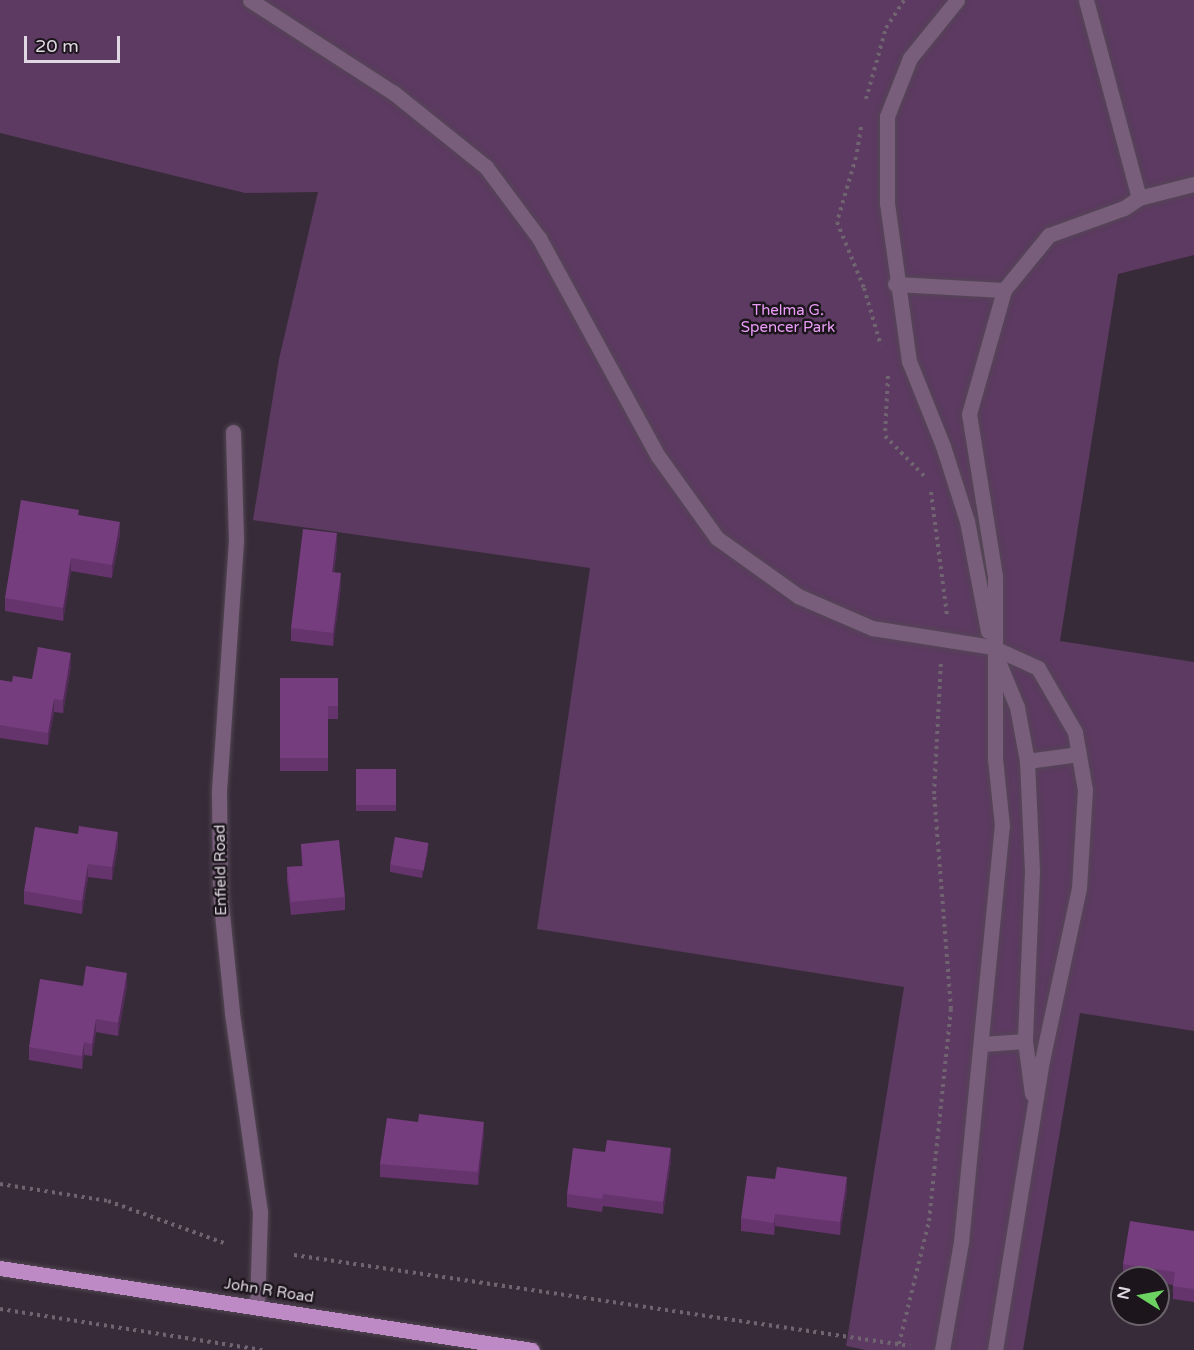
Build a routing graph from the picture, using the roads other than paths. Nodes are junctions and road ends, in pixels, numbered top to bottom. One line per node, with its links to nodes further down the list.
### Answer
1 (250, 0): 9 (street)
2 (957, 0): 6 (street)
3 (1086, 0): 5 (street)
4 (1194, 184): 5 (street)
5 (1139, 198): 7 (street)
6 (896, 284): 7 (street); 9 (street)
7 (1004, 290): 9 (street)
8 (233, 432): 16 (street, Enfield Road)
9 (992, 647): 10 (street); 11 (street); 13 (street)
10 (1079, 754): 11 (street); 14 (street)
11 (1027, 761): 12 (street)
12 (1024, 1041): 13 (street); 14 (street)
13 (983, 1044): 18 (street)
14 (1034, 1108): 19 (street)
15 (0, 1268): 16 (main road, John R Road)
16 (257, 1307): 17 (main road, John R Road)
17 (532, 1350)
18 (942, 1350)
19 (996, 1350)

